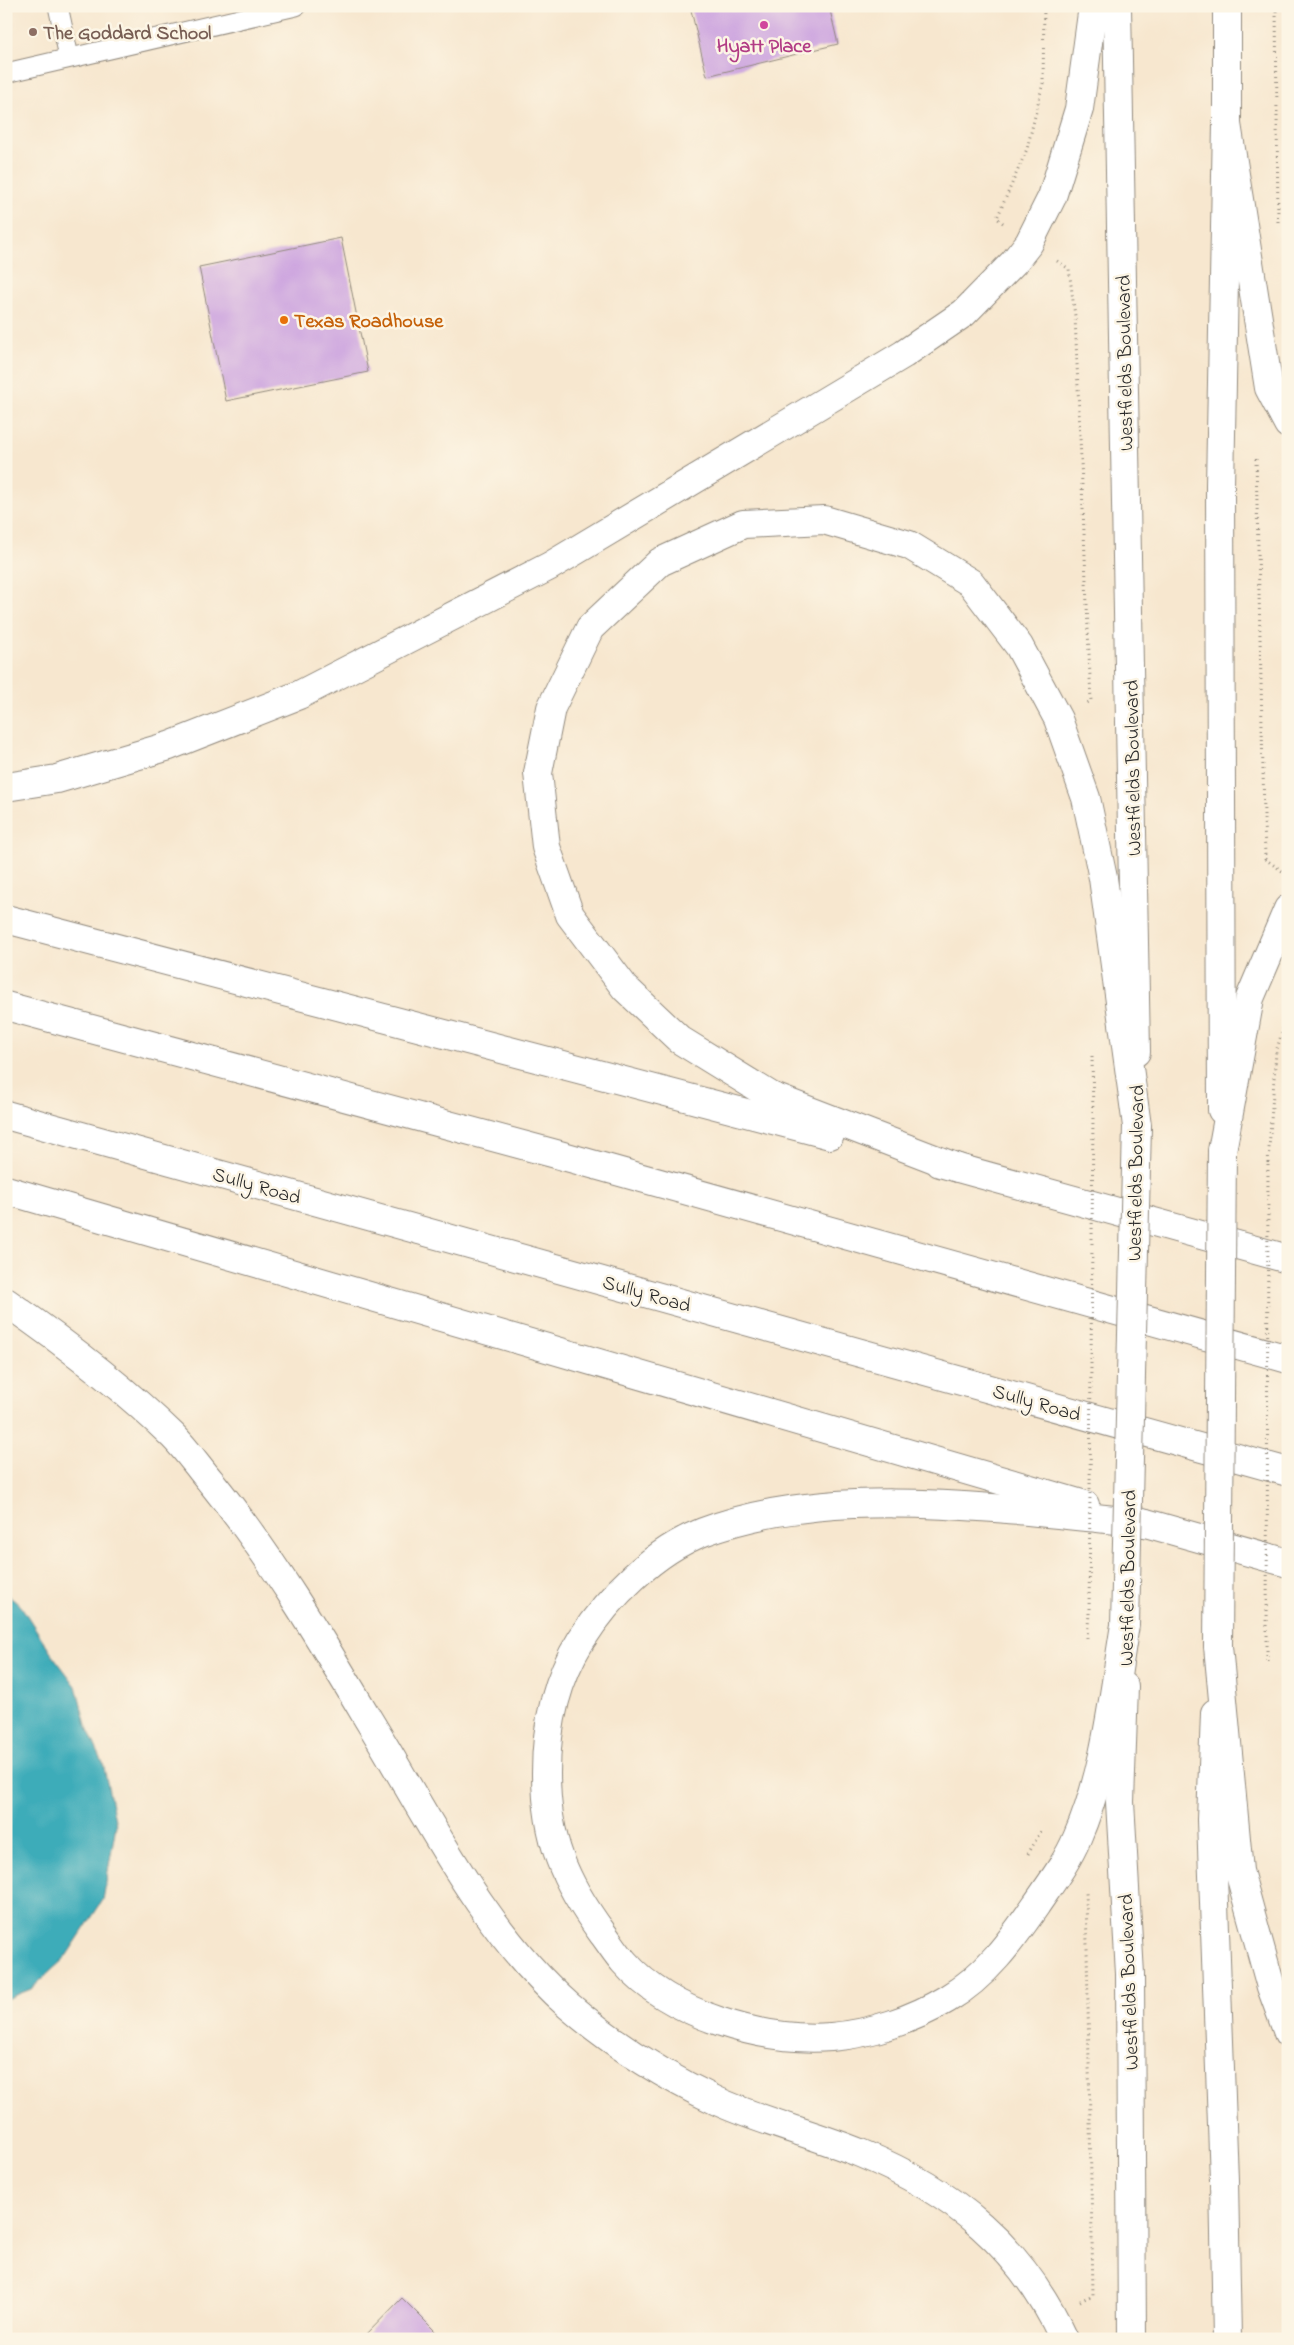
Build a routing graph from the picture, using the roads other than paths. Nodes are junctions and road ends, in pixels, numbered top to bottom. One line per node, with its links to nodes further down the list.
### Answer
1 (58, 6): 6 (lane)
2 (296, 6): 6 (lane)
3 (1093, 6): 10 (main road)
4 (1117, 6): 15 (main road, Westfields Boulevard)
5 (1227, 6): 8 (main road)
6 (69, 57): 7 (lane)
7 (6, 73)
8 (1227, 124): 9 (main road); 16 (main road)
9 (1288, 424)
10 (6, 787)
11 (1288, 909): 16 (main road)
12 (6, 919): 17 (main road)
13 (6, 1006): 21 (main road)
14 (6, 1115): 22 (main road, Sully Road)
15 (1137, 1126): 17 (main road); 25 (main road, Westfields Boulevard, bridge)
16 (1222, 1151): 26 (main road, bridge)
17 (958, 1168): 19 (main road)
18 (6, 1190): 23 (main road)
19 (1285, 1257)
20 (6, 1302): 29 (main road)
21 (1288, 1359)
22 (1288, 1472)
23 (1145, 1523): 24 (main road); 25 (main road)
24 (1288, 1563)
25 (1126, 1625): 28 (main road, Westfields Boulevard)
26 (1218, 1646): 27 (main road); 30 (main road)
27 (1288, 2033)
28 (1135, 2332)
29 (1064, 2339)
30 (1228, 2339)

